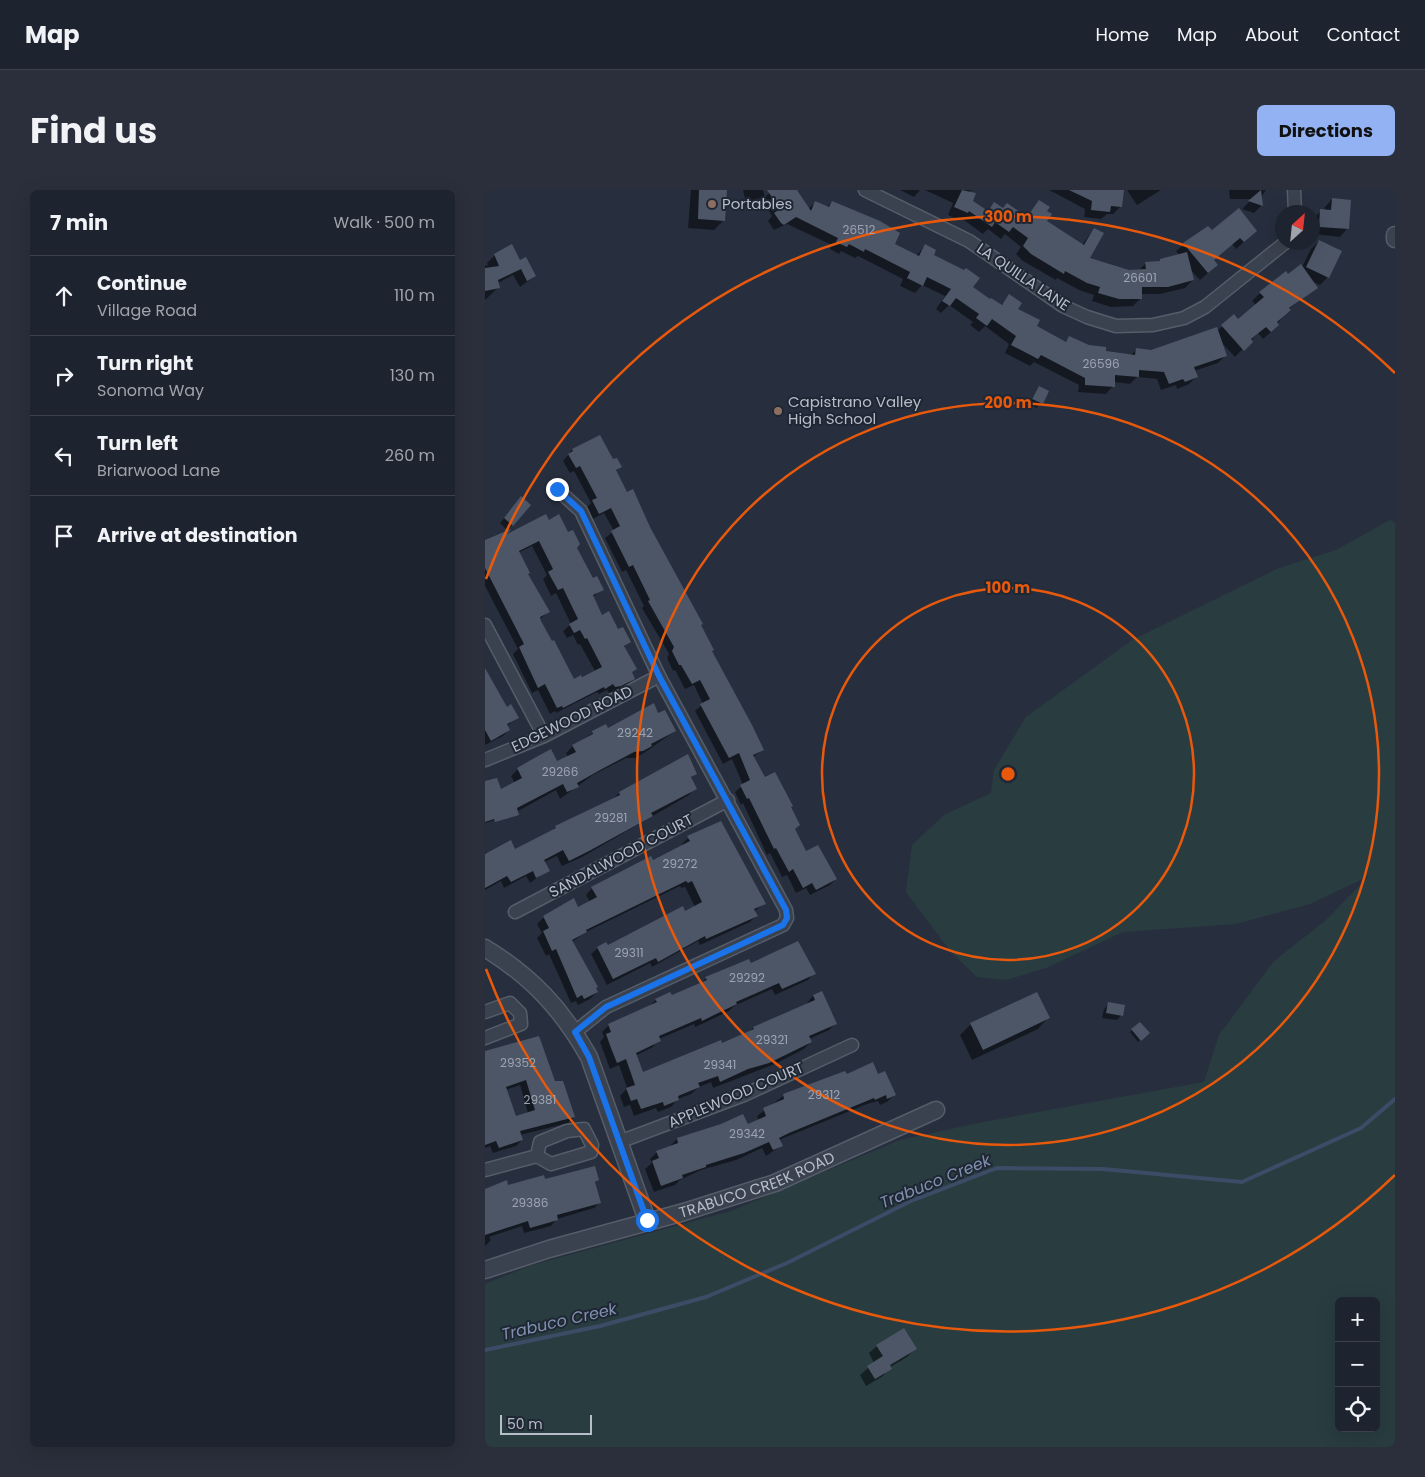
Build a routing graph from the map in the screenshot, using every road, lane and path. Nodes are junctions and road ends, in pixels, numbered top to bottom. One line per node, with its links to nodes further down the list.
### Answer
1 (865, 190): 6 (street, LA QUILLA LANE)
2 (1294, 190): 3 (street)
3 (1295, 205)
4 (1395, 235): 5 (street)
5 (1395, 239)
6 (1276, 250)
7 (557, 489): 9 (street)
8 (485, 625): 10 (street)
9 (659, 676): 10 (street, EDGEWOOD ROAD); 12 (street)
10 (544, 736): 11 (street, EDGEWOOD ROAD)
11 (485, 760)
12 (728, 800): 13 (street, SANDALWOOD COURT); 16 (street)
13 (515, 912)
14 (485, 948): 16 (street)
15 (485, 1012): 17 (street)
16 (575, 1032): 20 (street)
17 (485, 1038)
18 (852, 1045): 20 (street, APPLEWOOD COURT)
19 (936, 1110): 23 (street, TRABUCO CREEK ROAD)
20 (619, 1142): 23 (street)
21 (537, 1156): 22 (street)
22 (485, 1170)
23 (647, 1220): 24 (street, TRABUCO CREEK ROAD)
24 (485, 1270)

